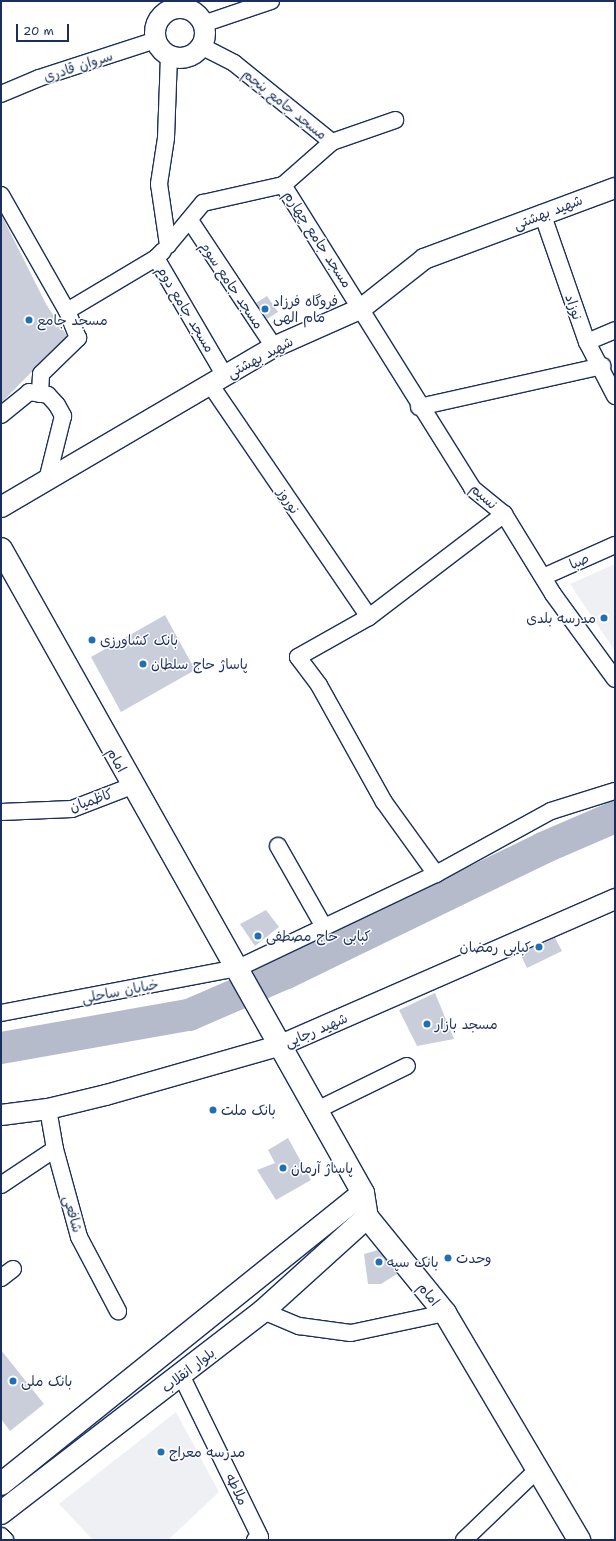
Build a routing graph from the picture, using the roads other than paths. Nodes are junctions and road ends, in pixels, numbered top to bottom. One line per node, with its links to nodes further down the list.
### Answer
1 (271, 1): 3 (street)
2 (161, 8): 3 (street); 4 (street)
3 (203, 24): 5 (street)
4 (156, 40): 6 (street); 7 (street, سروان قادری)
5 (201, 46): 6 (street); 9 (street, مسجد جامع پنجم)
6 (169, 56): 15 (street)
7 (1, 94)
8 (395, 120): 9 (street, مسجد جامع پنجم)
9 (332, 142): 10 (street, مسجد جامع چهارم)
10 (284, 185): 14 (street, مسجد جامع دوم); 17 (street, مسجد جامع چهارم)
11 (615, 188): 13 (street, شهید بهشتی)
12 (1, 195): 18 (street)
13 (542, 213): 17 (street, شهید بهشتی); 20 (street, نوزاد)
14 (191, 222): 15 (street, مسجد جامع دوم); 21 (street, مسجد جامع سوم)
15 (168, 245): 16 (street, مسجد جامع دوم)
16 (156, 258): 18 (street); 23 (street, مسجد جامع دوم)
17 (362, 308): 21 (street, شهید بهشتی); 26 (street, نسیم)
18 (67, 310): 24 (street)
19 (615, 330): 20 (street)
20 (587, 342): 22 (street, نوزاد)
21 (274, 348): 23 (street, شهید بهشتی)
22 (602, 366): 25 (street, نوزاد); 26 (street)
23 (217, 380): 28 (street, شهید بهشتی); 34 (street, نوروز)
24 (40, 394): 27 (street); 28 (street)
25 (615, 396)
26 (419, 407): 30 (street, نسیم)
27 (1, 415)
28 (47, 480): 29 (street, شهید بهشتی)
29 (1, 507)
30 (504, 514): 33 (street, نسیم); 34 (street)
31 (615, 545): 33 (street, صبا)
32 (1, 549): 36 (main road, امام)
33 (543, 577): 35 (street, نسیم)
34 (369, 617): 40 (street)
35 (615, 679)
36 (132, 786): 38 (street, کاظمیان); 43 (main road, امام)
37 (615, 791): 40 (street, خیابان ساحلی)
38 (1, 812)
39 (278, 846): 42 (street)
40 (436, 874): 42 (street, خیابان ساحلی)
41 (615, 899): 45 (street, شهید رجایی)
42 (324, 927): 43 (street, خیابان ساحلی)
43 (238, 968): 44 (street, خیابان ساحلی); 45 (main road, امام)
44 (1, 1013)
45 (281, 1045): 47 (street, شهید رجایی); 48 (main road, امام)
46 (407, 1066): 48 (street)
47 (48, 1109): 49 (street, شهید رجایی); 50 (street, شافعی)
48 (317, 1110): 52 (main road, امام)
49 (1, 1115)
50 (55, 1149): 51 (street); 55 (street, شافعی)
51 (1, 1185)
52 (363, 1192): 53 (main road, امام); 59 (main road, بلوار انقلاب)
53 (367, 1217): 54 (main road, بلوار انقلاب); 56 (main road, امام)
54 (263, 1310): 56 (street); 57 (main road, بلوار انقلاب)
55 (118, 1311)
56 (444, 1313): 58 (main road, امام)
57 (181, 1375): 60 (main road, بلوار انقلاب); 62 (street, ملاطه)
58 (536, 1471): 64 (street); 65 (main road, امام)
59 (1, 1484)
60 (1, 1513)
61 (1, 1536): 63 (street)
62 (258, 1539)
63 (5, 1540)
64 (464, 1540)
65 (579, 1540)

